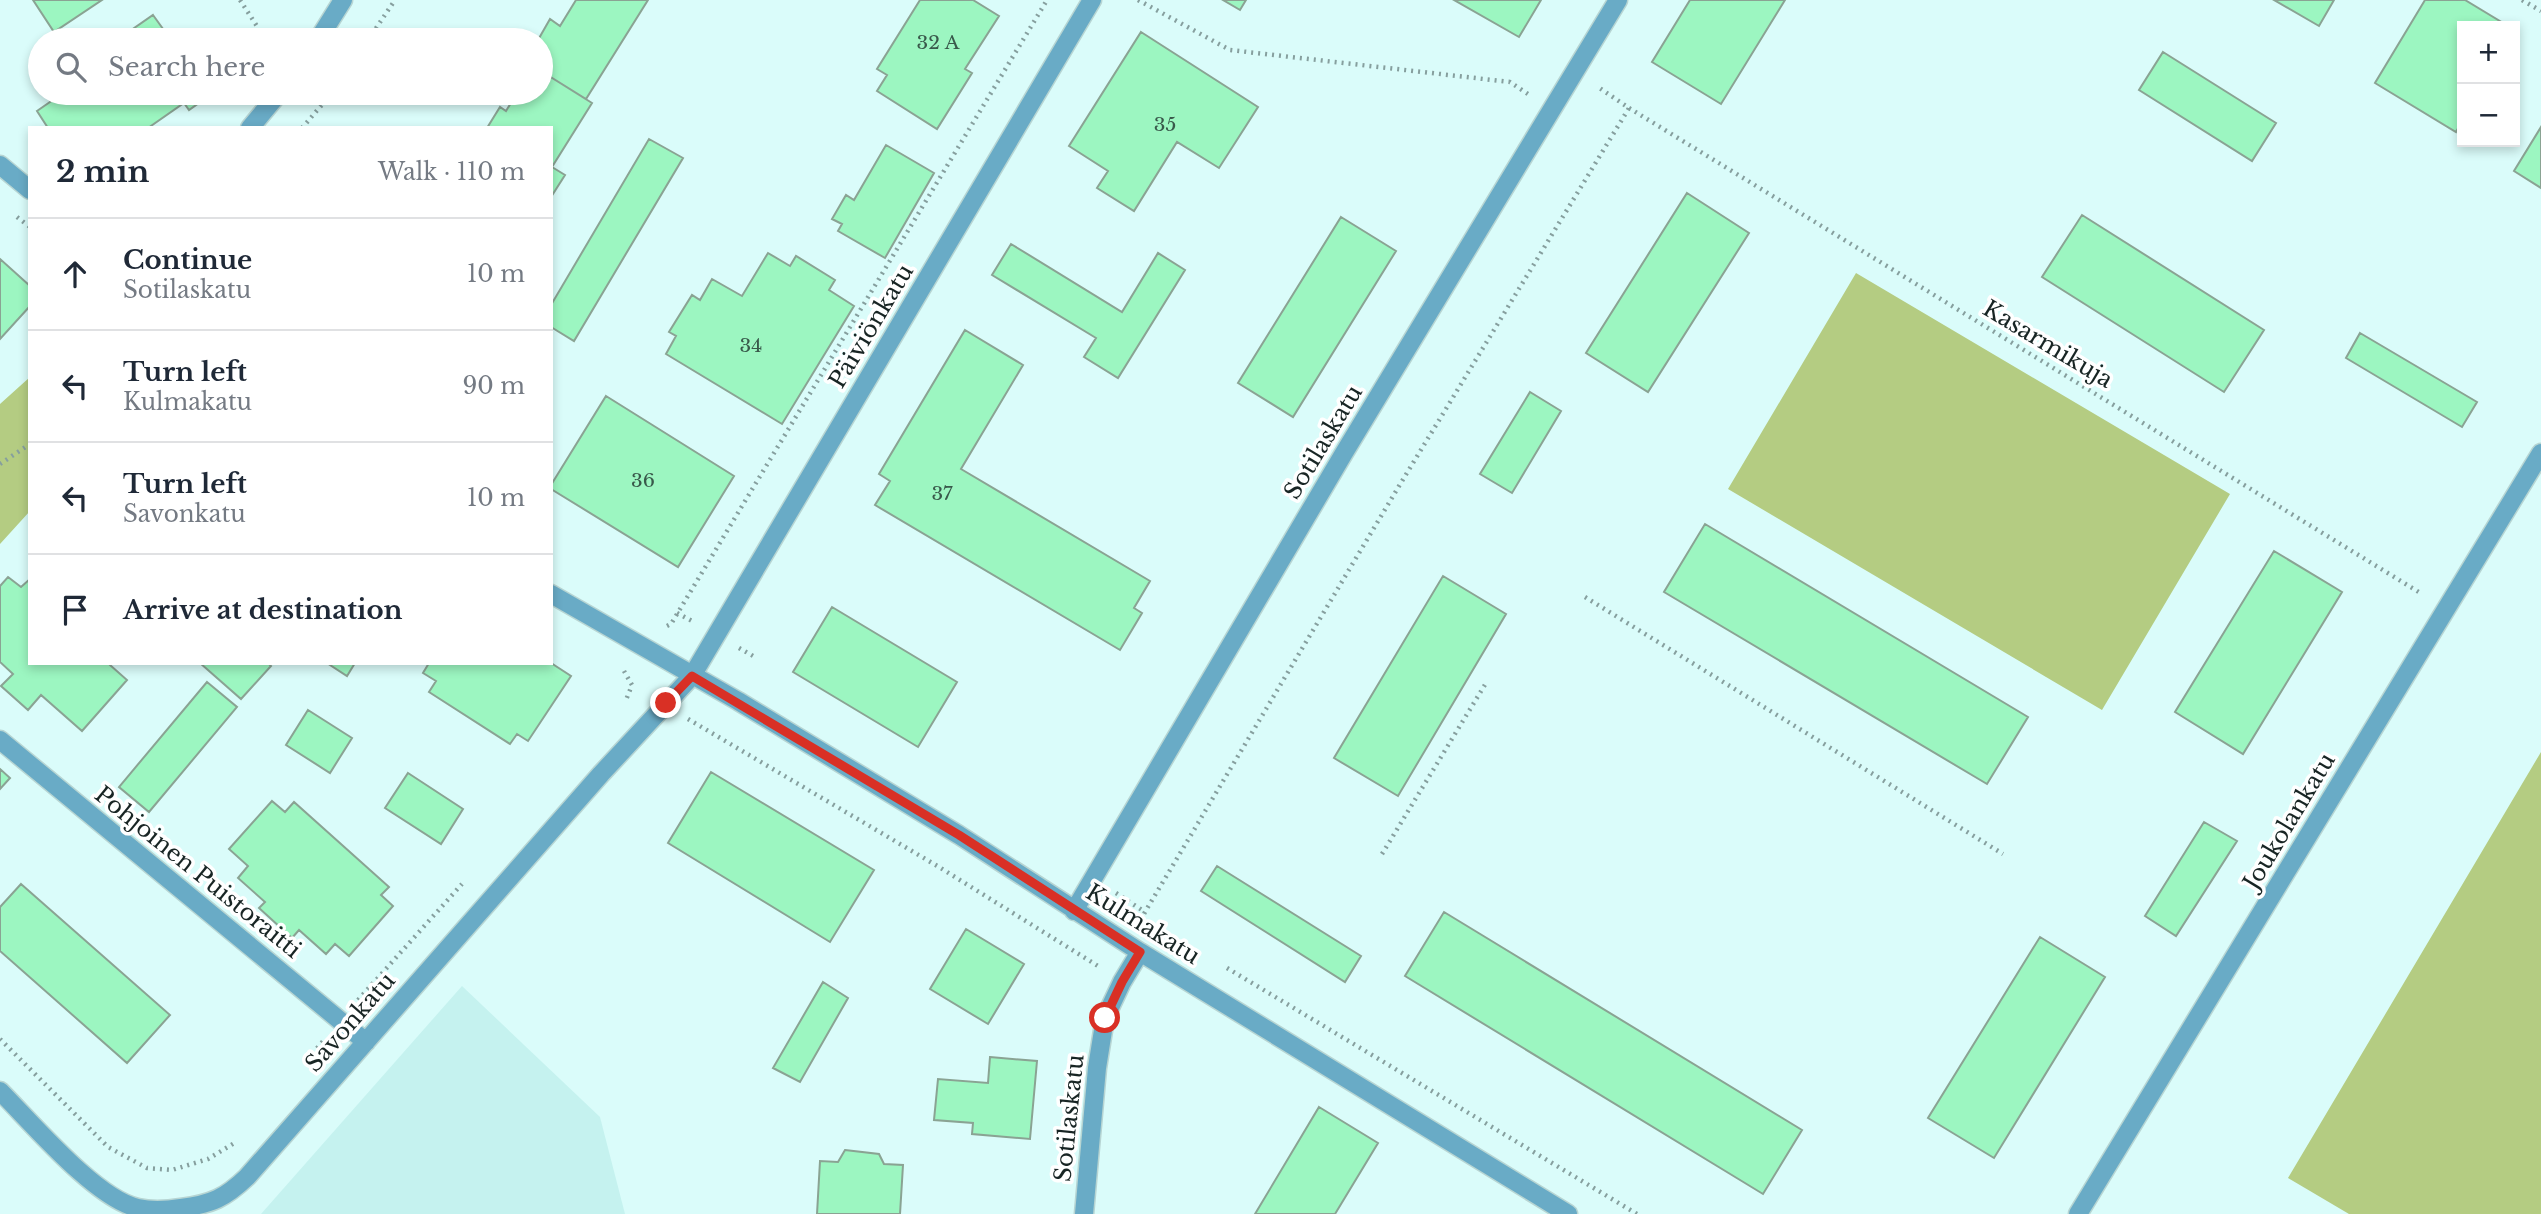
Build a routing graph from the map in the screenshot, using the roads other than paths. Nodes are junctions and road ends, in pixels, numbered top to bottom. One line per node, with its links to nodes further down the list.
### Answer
1 (343, 0): 4 (street)
2 (1091, 0): 11 (street, Päiviönkatu)
3 (1618, 0): 13 (street, Sotilaskatu)
4 (326, 28)
5 (269, 105): 6 (street)
6 (252, 126)
7 (0, 165): 8 (street)
8 (28, 188)
9 (2541, 453): 19 (street, Joukolankatu)
10 (553, 595): 11 (street, Kulmakatu)
11 (692, 676): 13 (street, Kulmakatu); 15 (street, Savonkatu)
12 (0, 740): 15 (street, Pohjoinen Puistoraitti)
13 (1074, 911): 14 (street, Kulmakatu)
14 (1140, 952): 17 (street, Sotilaskatu); 18 (street, Kulmakatu)
15 (366, 1042): 16 (street, Savonkatu)
16 (0, 1091)
17 (1084, 1214)
18 (1568, 1214)
19 (2078, 1214)

